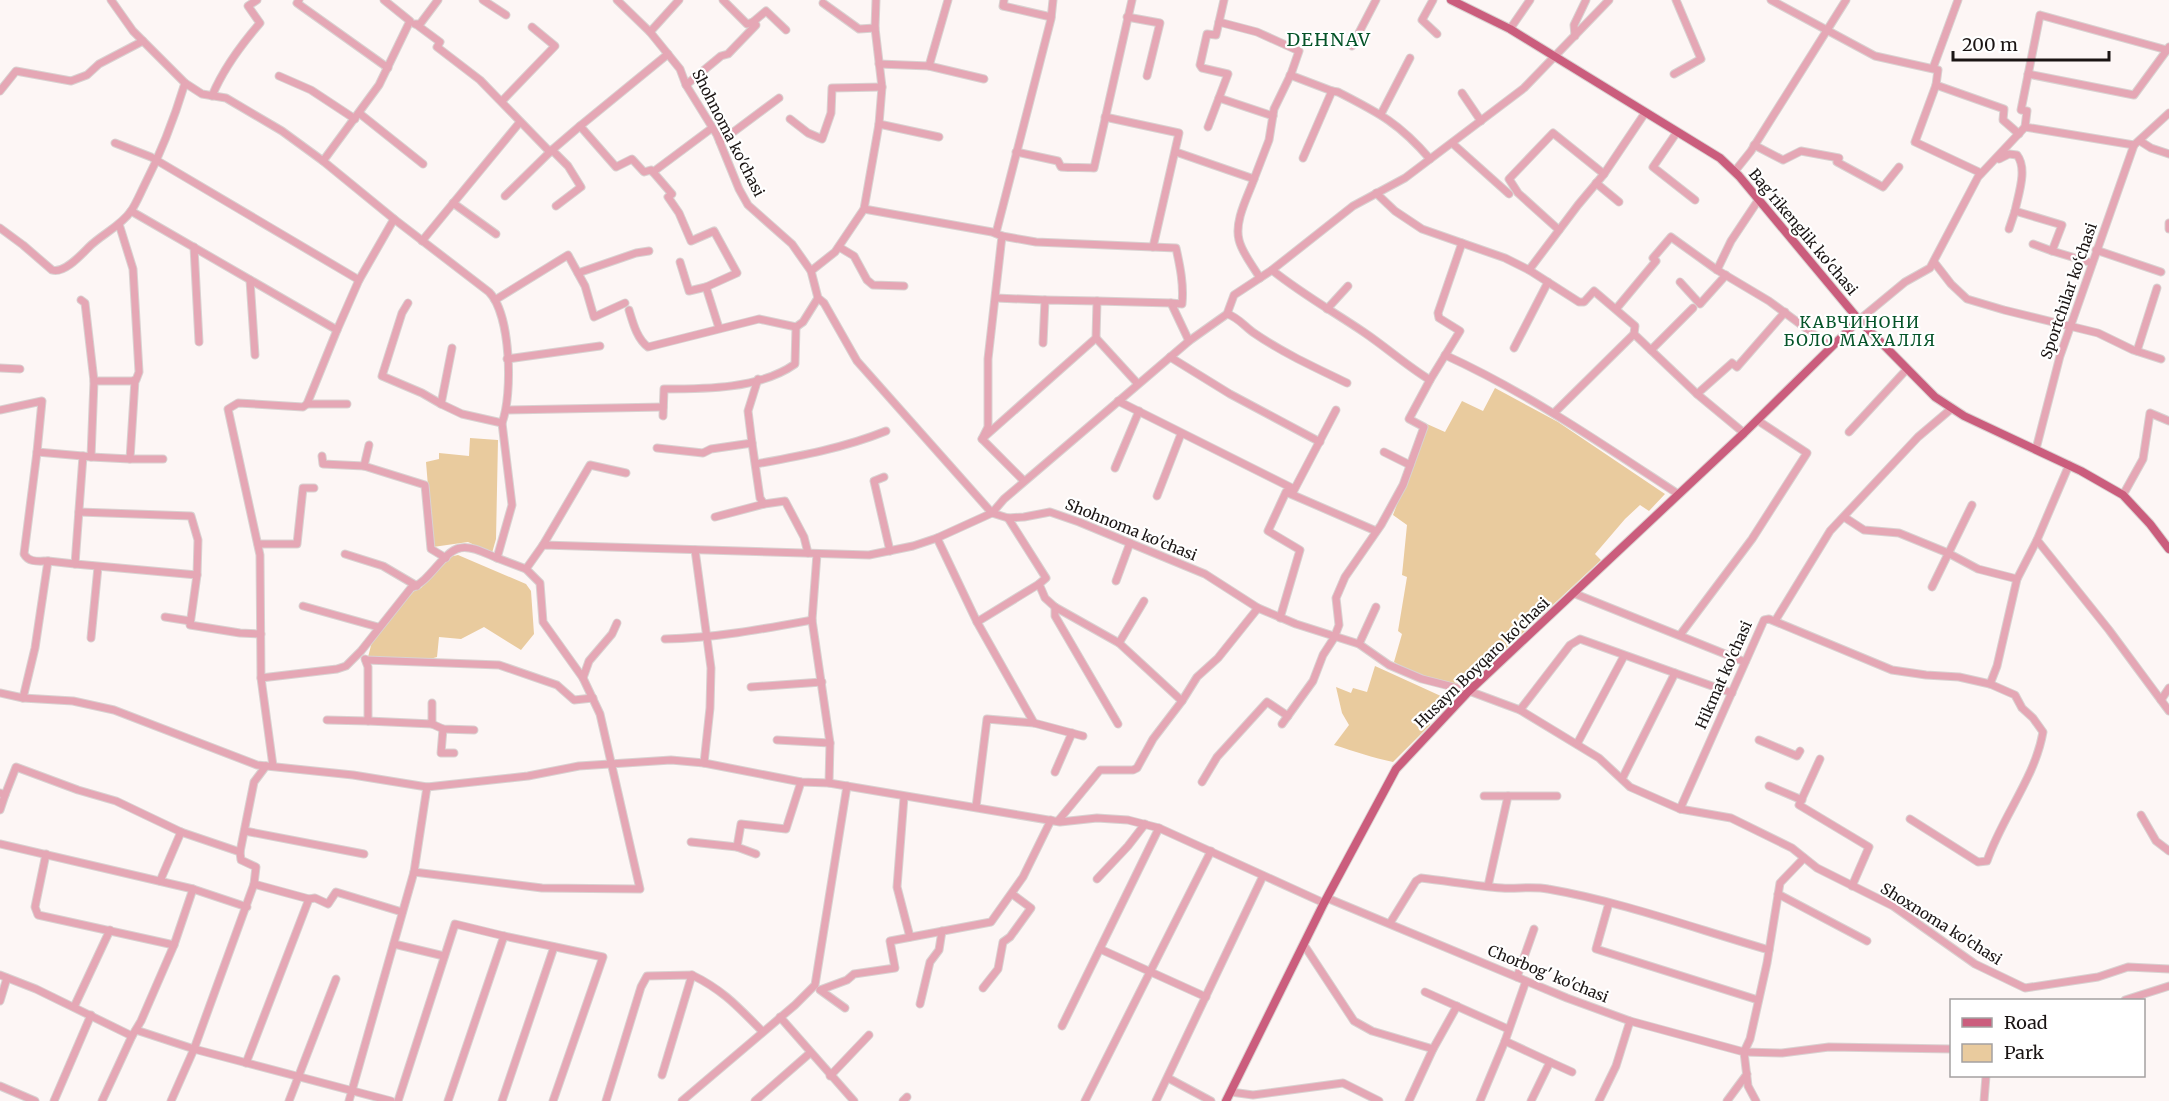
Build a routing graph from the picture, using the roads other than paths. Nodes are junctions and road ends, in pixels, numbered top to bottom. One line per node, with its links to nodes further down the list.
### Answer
1 (111, 0): 41 (street)
2 (257, 0): 64 (street)
3 (384, 0): 32 (street)
4 (438, 0): 32 (street)
5 (483, 0): 27 (street)
6 (616, 0): 38 (street, Shohnoma ko'chasi)
7 (679, 0): 38 (street)
8 (723, 0): 30 (street)
9 (948, 0): 48 (street)
10 (1004, 0): 28 (street)
11 (1053, 0): 28 (street)
12 (1132, 0): 29 (street)
13 (1224, 0): 31 (street)
14 (1376, 0): 42 (street)
15 (1433, 0): 39 (street)
16 (1451, 0): 36 (main road, Bag'rikenglik ko'chasi)
17 (1530, 0): 36 (street)
18 (1586, 0): 40 (street)
19 (1609, 0): 40 (street)
20 (1676, 0): 51 (street)
21 (1771, 0): 37 (street)
22 (1846, 0): 37 (street)
23 (1958, 0): 50 (street)
24 (297, 1): 49 (street)
25 (874, 1): 34 (street)
26 (824, 3): 34 (street)
27 (506, 15)
28 (1051, 17): 91 (street)
29 (1127, 17): 55 (street); 73 (street)
30 (753, 22): 35 (street); 58 (street)
31 (1219, 22): 53 (street); 66 (street)
32 (414, 23): 49 (street); 67 (street)
33 (532, 27): 67 (street)
34 (875, 28): 47 (street)
35 (786, 30)
36 (1510, 30): 46 (main road, Bag'rikenglik ko'chasi)
37 (1827, 30): 50 (street); 89 (street)
38 (650, 32): 44 (street, Shohnoma ko'chasi)
39 (1437, 34)
40 (1575, 36): 46 (street)
41 (142, 40): 57 (street); 62 (street)
42 (1352, 46)
43 (2168, 48): 52 (street); 52 (street)
44 (668, 54): 58 (street, Shohnoma ko'chasi); 78 (street)
45 (1410, 58): 70 (street)
46 (1556, 58): 68 (main road, Bag'rikenglik ko'chasi); 75 (street)
47 (879, 64): 48 (street); 60 (street)
48 (929, 66): 56 (street)
49 (388, 68): 71 (street)
50 (1933, 68): 59 (street)
51 (1674, 74)
52 (2028, 74): 80 (street)
53 (1290, 75): 61 (street); 72 (street)
54 (279, 76): 71 (street)
55 (1147, 76)
56 (984, 79)
57 (185, 84): 64 (street); 96 (street)
58 (686, 85): 81 (street, Shohnoma ko'chasi)
59 (1936, 85): 83 (street); 103 (street)
60 (882, 87): 74 (street); 77 (street)
61 (1332, 91): 70 (street); 94 (street)
62 (0, 92)
63 (1462, 93): 75 (street)
64 (212, 96): 97 (street)
65 (779, 98): 85 (street)
66 (1219, 98): 72 (street); 79 (street)
67 (502, 101): 76 (street)
68 (1645, 113): 82 (main road, Bag'rikenglik ko'chasi); 104 (street)
69 (2169, 113): 88 (street, Sportchilar ko‘chasi)
70 (1381, 114): 95 (street)
71 (357, 116): 97 (street); 99 (street)
72 (1273, 116): 105 (street)
73 (1105, 117): 91 (street); 92 (street)
74 (790, 118)
75 (1481, 121): 87 (street)
76 (520, 122): 90 (street); 113 (street)
77 (879, 124): 84 (street); 115 (street)
78 (580, 126): 90 (street); 102 (street)
79 (1208, 127)
80 (2025, 127): 83 (street); 88 (street)
81 (712, 128): 85 (street, Shohnoma ko'chasi); 102 (street)
82 (1677, 132): 101 (main road, Bag'rikenglik ko'chasi); 111 (street)
83 (2019, 134): 98 (street)
84 (939, 137)
85 (720, 142): 142 (street, Shohnoma ko'chasi)
86 (115, 143): 96 (street)
87 (1452, 143): 95 (street); 108 (street)
88 (2137, 143): 93 (street); 135 (street, Sportchilar ko‘chasi)
89 (1755, 145): 100 (street); 101 (street)
90 (551, 151): 109 (street); 114 (street)
91 (1016, 152): 126 (street)
92 (1176, 152): 105 (street); 132 (street)
93 (2169, 154)
94 (1303, 158)
95 (1430, 159): 107 (street)
96 (156, 160): 116 (street); 148 (street)
97 (323, 160): 118 (street)
98 (1994, 161): 103 (street); 117 (street)
99 (423, 164)
100 (1899, 167)
101 (1735, 171): 110 (main road, Bag'rikenglik ko'chasi)
102 (653, 172): 153 (street)
103 (1981, 173): 137 (street)
104 (1604, 174): 106 (street); 123 (street)
105 (1254, 179): 146 (street)
106 (1596, 183): 112 (street); 123 (street)
107 (1376, 193): 128 (street); 139 (street)
108 (1509, 194)
109 (505, 196)
110 (1758, 199): 141 (street); 170 (main road, Bag'rikenglik ko'chasi)
111 (1695, 200)
112 (1619, 202)
113 (453, 203): 125 (street); 127 (street)
114 (556, 206)
115 (864, 209): 126 (street); 131 (street)
116 (131, 211): 120 (street); 130 (street)
117 (2015, 211): 124 (street); 134 (street)
118 (394, 219): 127 (street); 148 (street)
119 (2169, 223): 122 (street)
120 (119, 224): 121 (street); 195 (street)
121 (0, 228)
122 (2169, 229)
123 (1559, 230): 140 (street)
124 (2009, 230)
125 (496, 234)
126 (999, 234): 132 (street); 156 (street)
127 (422, 241): 158 (street)
128 (1462, 243): 140 (street); 187 (street)
129 (2033, 244): 134 (street)
130 (194, 247): 147 (street); 178 (street)
131 (839, 247): 142 (street); 151 (street)
132 (1153, 247): 163 (street)
133 (648, 250): 144 (street)
134 (2052, 250): 138 (street)
135 (2096, 250): 138 (street, Sportchilar ko‘chasi); 143 (street)
136 (680, 262): 153 (street)
137 (1934, 262): 170 (street); 171 (street)
138 (2092, 263): 171 (street, Sportchilar ko‘chasi)
139 (1272, 270): 146 (street); 165 (street)
140 (1528, 270): 149 (street)
141 (1717, 270): 145 (street); 166 (street)
142 (812, 271): 155 (street, Shohnoma ko'chasi)
143 (2161, 272)
144 (578, 273): 158 (street); 162 (street)
145 (1726, 275): 150 (street); 168 (street)
146 (1260, 278): 169 (street)
147 (250, 280): 174 (street); 186 (street)
148 (359, 280): 174 (street)
149 (1548, 282): 166 (street); 183 (street)
150 (1680, 282)
151 (904, 286)
152 (1348, 286): 165 (street)
153 (706, 287): 173 (street)
154 (2157, 288): 185 (street)
155 (818, 298): 172 (street); 248 (street, Shohnoma ko'chasi)
156 (996, 298): 159 (street); 220 (street)
157 (81, 300): 197 (street)
158 (495, 300): 189 (street)
159 (1045, 300): 160 (street); 179 (street)
160 (1097, 301): 163 (street); 176 (street)
161 (408, 303): 204 (street)
162 (625, 303)
163 (1171, 303): 177 (street)
164 (1693, 308): 184 (street)
165 (1327, 309): 196 (street)
166 (1616, 309): 175 (street)
167 (629, 310): 173 (street)
168 (1785, 312): 181 (street); 200 (street)
169 (1227, 314): 177 (street); 198 (street)
170 (1859, 320): 181 (main road, Husayn Boyqaro ko'chasi); 193 (main road, Bag'rikenglik ko'chasi)
171 (2070, 326): 185 (street); 225 (street, Sportchilar ko‘chasi)
172 (796, 327): 173 (street); 194 (street)
173 (719, 328)
174 (337, 330): 202 (street)
175 (1634, 334): 184 (street); 211 (street)
176 (1096, 338): 199 (street); 220 (street)
177 (1189, 341): 188 (street)
178 (199, 342)
179 (1043, 343)
180 (600, 346): 189 (street)
181 (1831, 347): 213 (main road, Husayn Boyqaro ko'chasi)
182 (452, 348): 204 (street)
183 (1514, 348)
184 (1651, 350): 200 (street)
185 (2137, 351): 190 (street)
186 (255, 355)
187 (1445, 355): 196 (street); 211 (street)
188 (1170, 357): 199 (street); 221 (street)
189 (507, 359): 208 (street)
190 (2161, 359)
191 (0, 368): 192 (street)
192 (20, 369)
193 (1907, 369): 206 (main road, Bag'rikenglik ko'chasi); 217 (street)
194 (758, 379): 205 (street); 222 (street)
195 (135, 380): 197 (street); 230 (street)
196 (1430, 380): 233 (street)
197 (94, 381): 229 (street)
198 (1347, 383)
199 (1137, 384): 201 (street)
200 (1697, 394): 219 (street)
201 (1118, 401): 210 (street); 239 (street)
202 (307, 404): 203 (street); 256 (street)
203 (347, 404)
204 (441, 404): 215 (street)
205 (663, 407): 208 (street); 212 (street)
206 (1951, 409): 225 (main road, Bag'rikenglik ko'chasi); 250 (street, Hikmat ko'chasi)
207 (0, 410): 226 (street)
208 (507, 410): 215 (street)
209 (1336, 410): 221 (street)
210 (1139, 411): 218 (street); 236 (street)
211 (1554, 413): 242 (street)
212 (663, 416)
213 (1757, 420): 219 (main road, Husayn Boyqaro ko'chasi); 292 (street)
214 (2169, 421): 243 (street)
215 (502, 423): 266 (street)
216 (886, 431): 232 (street)
217 (1849, 432)
218 (1181, 434): 241 (street); 244 (street)
219 (1744, 434): 242 (main road, Husayn Boyqaro ko'chasi)
220 (982, 439): 239 (street)
221 (1320, 442): 241 (street)
222 (752, 443): 224 (street); 232 (street)
223 (369, 445): 235 (street)
224 (657, 448)
225 (2036, 449): 234 (main road, Bag'rikenglik ko'chasi)
226 (37, 452): 229 (street); 267 (street)
227 (1384, 452): 233 (street)
228 (322, 456): 235 (street)
229 (87, 457): 230 (street); 247 (street)
230 (130, 459): 231 (street)
231 (163, 459)
232 (756, 464): 245 (street)
233 (1410, 465): 252 (street)
234 (2069, 465): 243 (main road, Bag'rikenglik ko'chasi); 254 (street)
235 (364, 466): 265 (street)
236 (1115, 468)
237 (626, 473): 257 (street)
238 (884, 477): 260 (street)
239 (1024, 482): 248 (street)
240 (315, 488): 256 (street)
241 (1293, 492): 252 (street); 284 (street)
242 (1678, 494): 277 (main road, Husayn Boyqaro ko'chasi)
243 (2123, 495): 258 (main road, Bag'rikenglik ko'chasi)
244 (1157, 496)
245 (764, 504): 249 (street); 261 (street)
246 (1972, 505): 262 (street)
247 (79, 512): 268 (street); 271 (street)
248 (992, 513): 251 (street, Shohnoma ko'chasi); 253 (street)
249 (715, 517)
250 (1844, 517): 262 (street); 287 (street, Hikmat ko'chasi)
251 (1008, 518): 255 (street, Shohnoma ko'chasi); 274 (street)
252 (1376, 531): 295 (street)
253 (937, 538): 260 (street); 288 (street)
254 (2037, 540): 272 (street); 315 (street)
255 (1130, 543): 273 (street); 282 (street, Shohnoma ko'chasi)
256 (258, 544): 291 (street)
257 (543, 545): 259 (street); 270 (street)
258 (2169, 548)
259 (695, 550): 261 (street); 293 (street)
260 (890, 551): 264 (street)
261 (808, 553): 264 (street)
262 (1948, 553): 272 (street); 276 (street)
263 (345, 554): 275 (street)
264 (817, 554): 285 (street)
265 (446, 558): 266 (street); 275 (street)
266 (497, 558): 270 (street)
267 (48, 561): 268 (street); 313 (street)
268 (75, 564): 269 (street)
269 (98, 567): 271 (street); 294 (street)
270 (526, 569): 305 (street)
271 (198, 575): 286 (street)
272 (2017, 579): 307 (street)
273 (1116, 581)
274 (1039, 584): 280 (street); 288 (street)
275 (417, 586): 290 (street)
276 (1932, 587)
277 (1574, 593): 292 (street); 310 (main road, Husayn Boyqaro ko'chasi)
278 (1144, 601): 297 (street)
279 (303, 606): 290 (street)
280 (1055, 607): 297 (street); 325 (street)
281 (1376, 607): 298 (street)
282 (1258, 608): 284 (street, Shohnoma ko'chasi); 316 (street)
283 (165, 617): 286 (street)
284 (1280, 618): 295 (street, Shohnoma ko'chasi)
285 (812, 620): 293 (street); 306 (street)
286 (190, 621): 291 (street)
287 (1775, 621): 302 (street, Hikmat ko'chasi); 307 (street)
288 (977, 622): 323 (street)
289 (617, 623): 305 (street)
290 (378, 627): 299 (street)
291 (261, 634): 304 (street)
292 (1680, 635): 302 (street)
293 (706, 637): 296 (street); 338 (street)
294 (91, 638)
295 (1334, 638): 298 (street, Shohnoma ko'chasi); 320 (street)
296 (665, 639)
297 (1119, 643): 316 (street)
298 (1359, 644): 310 (street, Shohnoma ko'chasi)
299 (358, 654): 301 (street); 304 (street)
300 (1624, 656): 303 (street); 318 (street); 334 (street)
301 (366, 660): 314 (street); 322 (street)
302 (1745, 662): 312 (street, Hikmat ko'chasi)
303 (1675, 673): 312 (street); 342 (street)
304 (261, 678): 340 (street)
305 (583, 678): 314 (street)
306 (822, 682): 308 (street); 333 (street)
307 (1990, 684): 359 (street)
308 (751, 687)
309 (2169, 688): 315 (street)
310 (1469, 691): 318 (street, Shohnoma ko'chasi); 386 (main road, Husayn Boyqaro ko'chasi)
311 (0, 693): 313 (street, Сhorbog' ko'chasi)
312 (1732, 693): 356 (street, Hikmat ko'chasi)
313 (23, 698): 340 (street, Сhorbog' ko'chasi)
314 (593, 698): 339 (street)
315 (2161, 700): 319 (street)
316 (1182, 701): 360 (street)
317 (432, 703): 324 (street)
318 (1520, 710): 334 (street, Shohnoma ko'chasi)
319 (2169, 711)
320 (1288, 716): 326 (street); 344 (street)
321 (327, 720): 322 (street)
322 (368, 721): 324 (street)
323 (1034, 723): 329 (street); 355 (street)
324 (432, 724): 327 (street)
325 (1118, 724)
326 (1282, 724)
327 (443, 729): 328 (street); 336 (street)
328 (474, 730)
329 (1072, 733): 330 (street); 341 (street)
330 (1083, 736)
331 (777, 740): 333 (street)
332 (1759, 740): 335 (street)
333 (830, 743): 345 (street)
334 (1577, 744): 342 (street, Shohnoma ko'chasi)
335 (1800, 752)
336 (454, 753)
337 (1820, 759): 354 (street)
338 (704, 763): 339 (street, Сhorbog' ko'chasi); 343 (street, Сhorbog' ko'chasi)
339 (612, 765): 348 (street, Сhorbog' ko'chasi); 375 (street)
340 (270, 766): 348 (street, Сhorbog' ko'chasi); 363 (street)
341 (1055, 772)
342 (1622, 779): 356 (street, Shohnoma ko'chasi)
343 (801, 782): 345 (street, Сhorbog' ko'chasi); 367 (street)
344 (1202, 782)
345 (829, 783): 346 (street, Сhorbog' ko'chasi)
346 (847, 786): 353 (street, Сhorbog' ko'chasi); 412 (street)
347 (1769, 786): 354 (street)
348 (427, 787): 375 (street)
349 (3, 794): 357 (street); 364 (street)
350 (1484, 796): 351 (street)
351 (1508, 796): 352 (street); 380 (street)
352 (1557, 796)
353 (904, 797): 355 (street, Сhorbog' ko'chasi); 395 (street)
354 (1802, 800): 381 (street)
355 (976, 807): 360 (street, Сhorbog' ko'chasi)
356 (1680, 809): 374 (street, Shoxnoma ko'chasi)
357 (0, 810)
358 (2140, 815): 369 (street)
359 (1911, 819)
360 (1055, 820): 361 (street, Сhorbog' ko'chasi); 383 (street)
361 (1145, 824): 362 (street, Сhorbog' ko'chasi); 377 (street)
362 (1159, 828): 368 (street, Сhorbog' ko'chasi); 401 (street)
363 (244, 831): 370 (street); 372 (street)
364 (181, 832): 370 (street); 378 (street)
365 (691, 842): 367 (street)
366 (0, 844): 371 (street)
367 (737, 847): 373 (street)
368 (1211, 851): 376 (street, Сhorbog' ko'chasi); 405 (street)
369 (2169, 851)
370 (240, 852): 379 (street)
371 (46, 854): 378 (street); 392 (street)
372 (364, 854)
373 (756, 854)
374 (1804, 858): 381 (street, Shoxnoma ko'chasi); 384 (street)
375 (414, 872): 389 (street)
376 (1263, 876): 386 (street, Сhorbog' ko'chasi); 415 (street)
377 (1097, 879)
378 (160, 881): 382 (street)
379 (254, 884): 385 (street); 388 (street)
380 (1488, 886): 387 (street); 390 (street)
381 (1852, 886): 404 (street, Shoxnoma ko'chasi)
382 (193, 889): 388 (street); 398 (street)
383 (1012, 894): 393 (street); 413 (street)
384 (1778, 894): 396 (street); 402 (street)
385 (309, 899): 389 (street); 438 (street)
386 (1325, 900): 390 (street, Сhorbog' ko'chasi); 399 (main road, Husayn Boyqaro ko'chasi)
387 (1609, 903): 402 (street); 417 (street)
388 (247, 907): 432 (street)
389 (402, 912): 397 (street)
390 (1390, 924): 408 (street, Сhorbog' ko'chasi)
391 (1534, 928): 408 (street)
392 (110, 930): 398 (street); 421 (street)
393 (942, 931): 395 (street); 419 (street)
394 (504, 936): 400 (street); 403 (street); 457 (street)
395 (910, 937): 412 (street)
396 (1868, 941)
397 (394, 944): 403 (street); 447 (street)
398 (174, 945): 429 (street)
399 (1304, 945): 433 (street); 448 (main road, Husayn Boyqaro ko'chasi)
400 (554, 947): 458 (street); 459 (street)
401 (1100, 949): 405 (street); 426 (street)
402 (1769, 950): 417 (street)
403 (444, 956): 456 (street)
404 (2169, 969)
405 (1150, 973): 415 (street); 464 (street)
406 (692, 975): 428 (street); 441 (street); 460 (street)
407 (4, 977): 418 (street); 421 (street)
408 (1517, 977): 410 (street, Сhorbog' ko'chasi)
409 (336, 979): 443 (street)
410 (1526, 981): 425 (street, Сhorbog' ko'chasi); 427 (street)
411 (2169, 986): 416 (street)
412 (818, 987): 422 (street); 424 (street)
413 (982, 988)
414 (1425, 992): 420 (street)
415 (1206, 997): 445 (street)
416 (2128, 999)
417 (1758, 1000): 435 (street)
418 (0, 1001)
419 (920, 1004)
420 (1457, 1006): 427 (street); 433 (street)
421 (74, 1007): 423 (street)
422 (845, 1008)
423 (91, 1015): 429 (street); 450 (street)
424 (780, 1017): 428 (street); 436 (street)
425 (1630, 1021): 435 (street, Сhorbog' ko'chasi); 472 (street)
426 (1062, 1026)
427 (1508, 1029): 431 (street)
428 (762, 1031): 461 (street)
429 (134, 1033): 432 (street); 451 (street)
430 (869, 1035): 442 (street)
431 (1505, 1041): 437 (street); 470 (street)
432 (194, 1049): 438 (street); 452 (street)
433 (1433, 1049): 469 (street)
434 (1950, 1049): 435 (street, Сhorbog' ko'chasi)
435 (1744, 1052): 440 (street)
436 (810, 1053): 442 (street); 462 (street)
437 (1550, 1062): 439 (street); 471 (street)
438 (246, 1063): 443 (street)
439 (1572, 1072)
440 (1747, 1074): 473 (street); 474 (street)
441 (662, 1075)
442 (830, 1076): 463 (street)
443 (299, 1077): 447 (street); 453 (street)
444 (1986, 1077): 475 (street)
445 (1168, 1078): 465 (street); 466 (street)
446 (0, 1086): 449 (street)
447 (353, 1090): 454 (street); 455 (street)
448 (1231, 1092): 467 (main road, Husayn Boyqaro ko'chasi); 468 (street)
449 (35, 1101)
450 (54, 1101)
451 (102, 1101)
452 (171, 1101)
453 (289, 1101)
454 (349, 1101)
455 (391, 1101)
456 (398, 1101)
457 (448, 1101)
458 (502, 1101)
459 (553, 1101)
460 (606, 1101)
461 (682, 1101)
462 (755, 1101)
463 (854, 1101)
464 (1085, 1101)
465 (1156, 1101)
466 (1211, 1101)
467 (1226, 1101)
468 (1379, 1101)
469 (1409, 1101)
470 (1480, 1101)
471 (1531, 1101)
472 (1599, 1101)
473 (1727, 1101)
474 (1756, 1101)
475 (1984, 1101)

